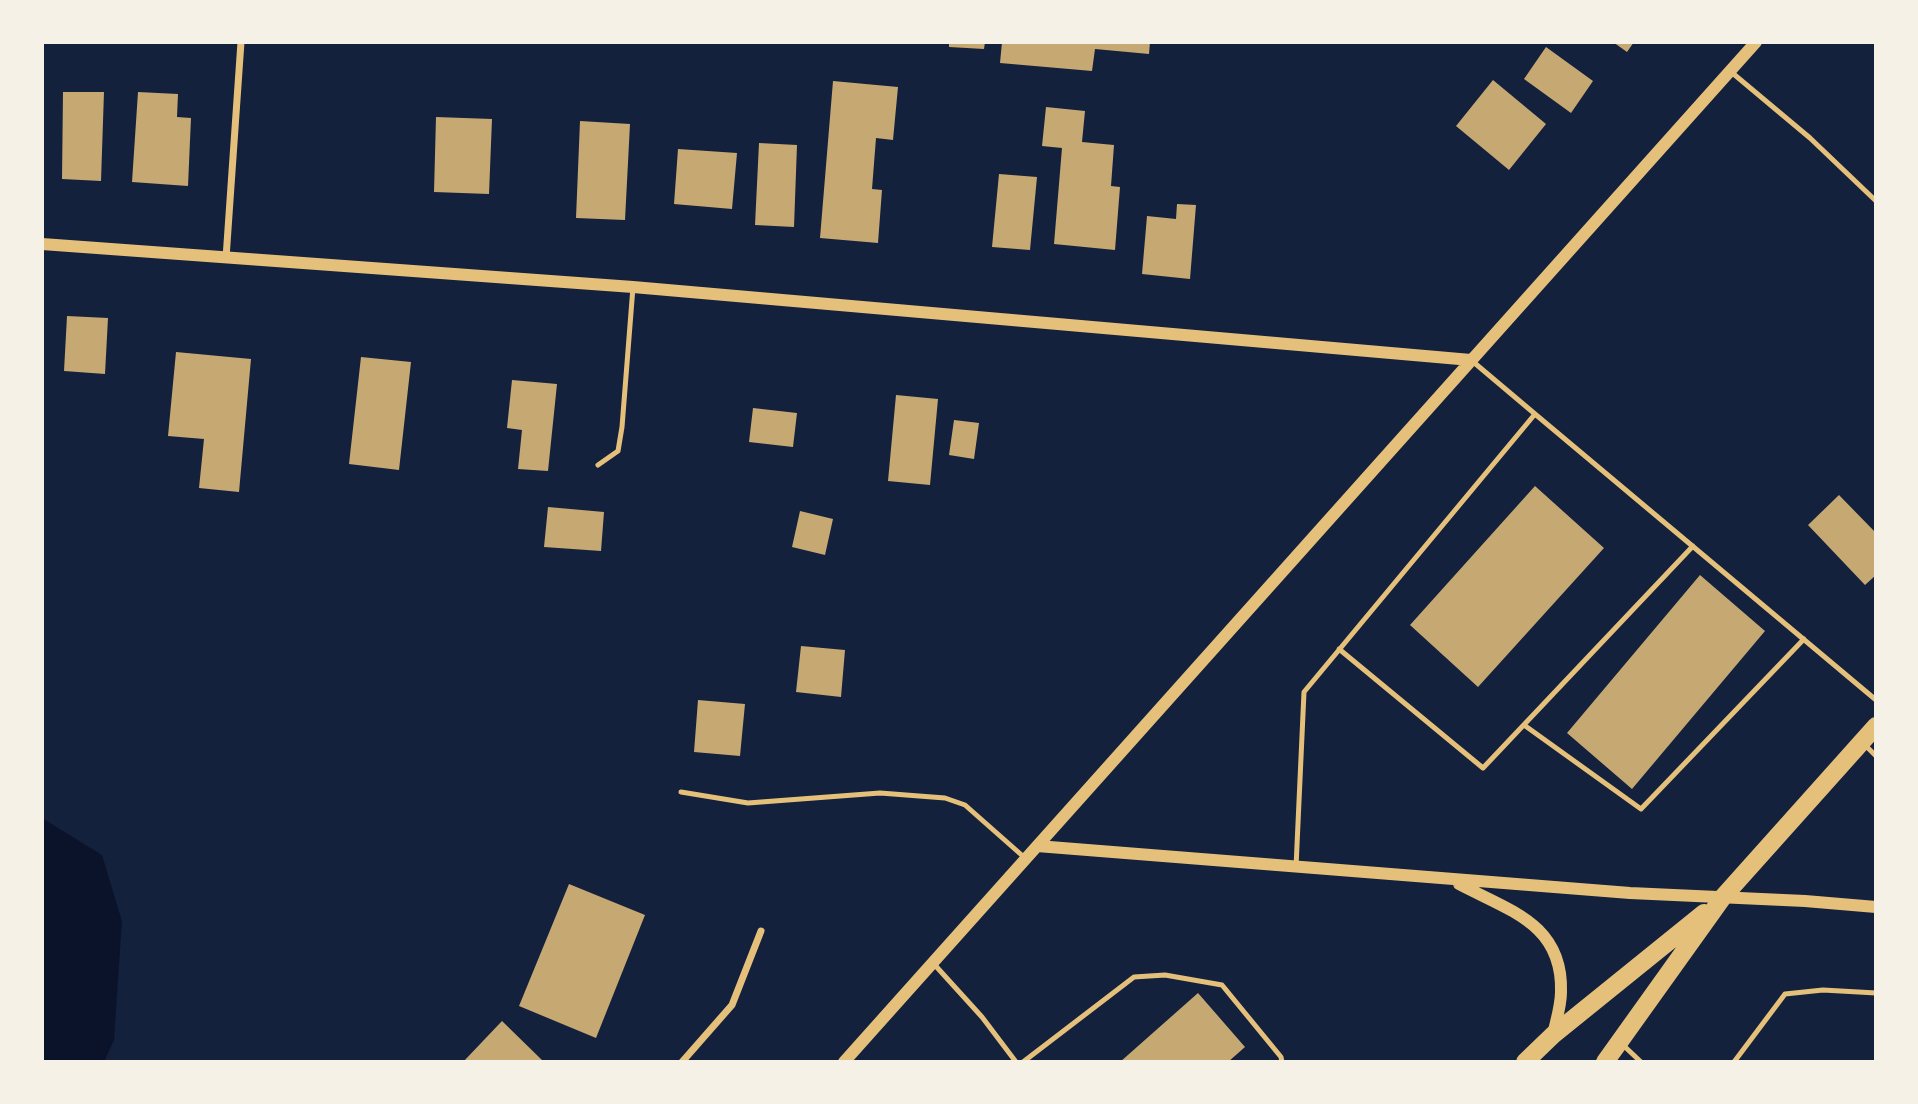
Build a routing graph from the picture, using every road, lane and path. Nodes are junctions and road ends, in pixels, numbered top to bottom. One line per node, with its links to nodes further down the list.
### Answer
1 (241, 42): 6 (street)
2 (1756, 42): 3 (street)
3 (1730, 71): 4 (lane); 8 (street)
4 (1876, 201)
5 (42, 244): 6 (street)
6 (226, 259): 7 (street)
7 (633, 287): 8 (street); 10 (lane)
8 (1471, 360): 9 (lane); 20 (street)
9 (1535, 414): 11 (lane); 13 (lane)
10 (598, 465)
11 (1693, 546): 12 (lane); 15 (lane)
12 (1804, 639): 14 (lane); 15 (lane)
13 (1339, 649): 15 (lane); 22 (lane)
14 (1876, 700)
15 (1524, 725)
16 (1876, 726): 17 (main road)
17 (1861, 742): 18 (lane); 24 (main road)
18 (1876, 755)
19 (681, 792): 21 (lane)
20 (1037, 846): 21 (street); 22 (street)
21 (1026, 858): 27 (street)
22 (1296, 867): 23 (street)
23 (1452, 880): 24 (street); 29 (street)
24 (1723, 897): 25 (street); 29 (main road); 30 (main road)
25 (1876, 906)
26 (761, 931): 31 (street)
27 (933, 963): 32 (street); 33 (lane)
28 (1876, 993): 39 (lane)
29 (1553, 1035): 36 (main road)
30 (1619, 1042): 37 (main road); 38 (lane)
31 (682, 1062)
32 (844, 1062)
33 (1016, 1062)
34 (1023, 1062): 35 (lane)
35 (1282, 1062)
36 (1525, 1062)
37 (1605, 1062)
38 (1641, 1062)
39 (1734, 1062)

